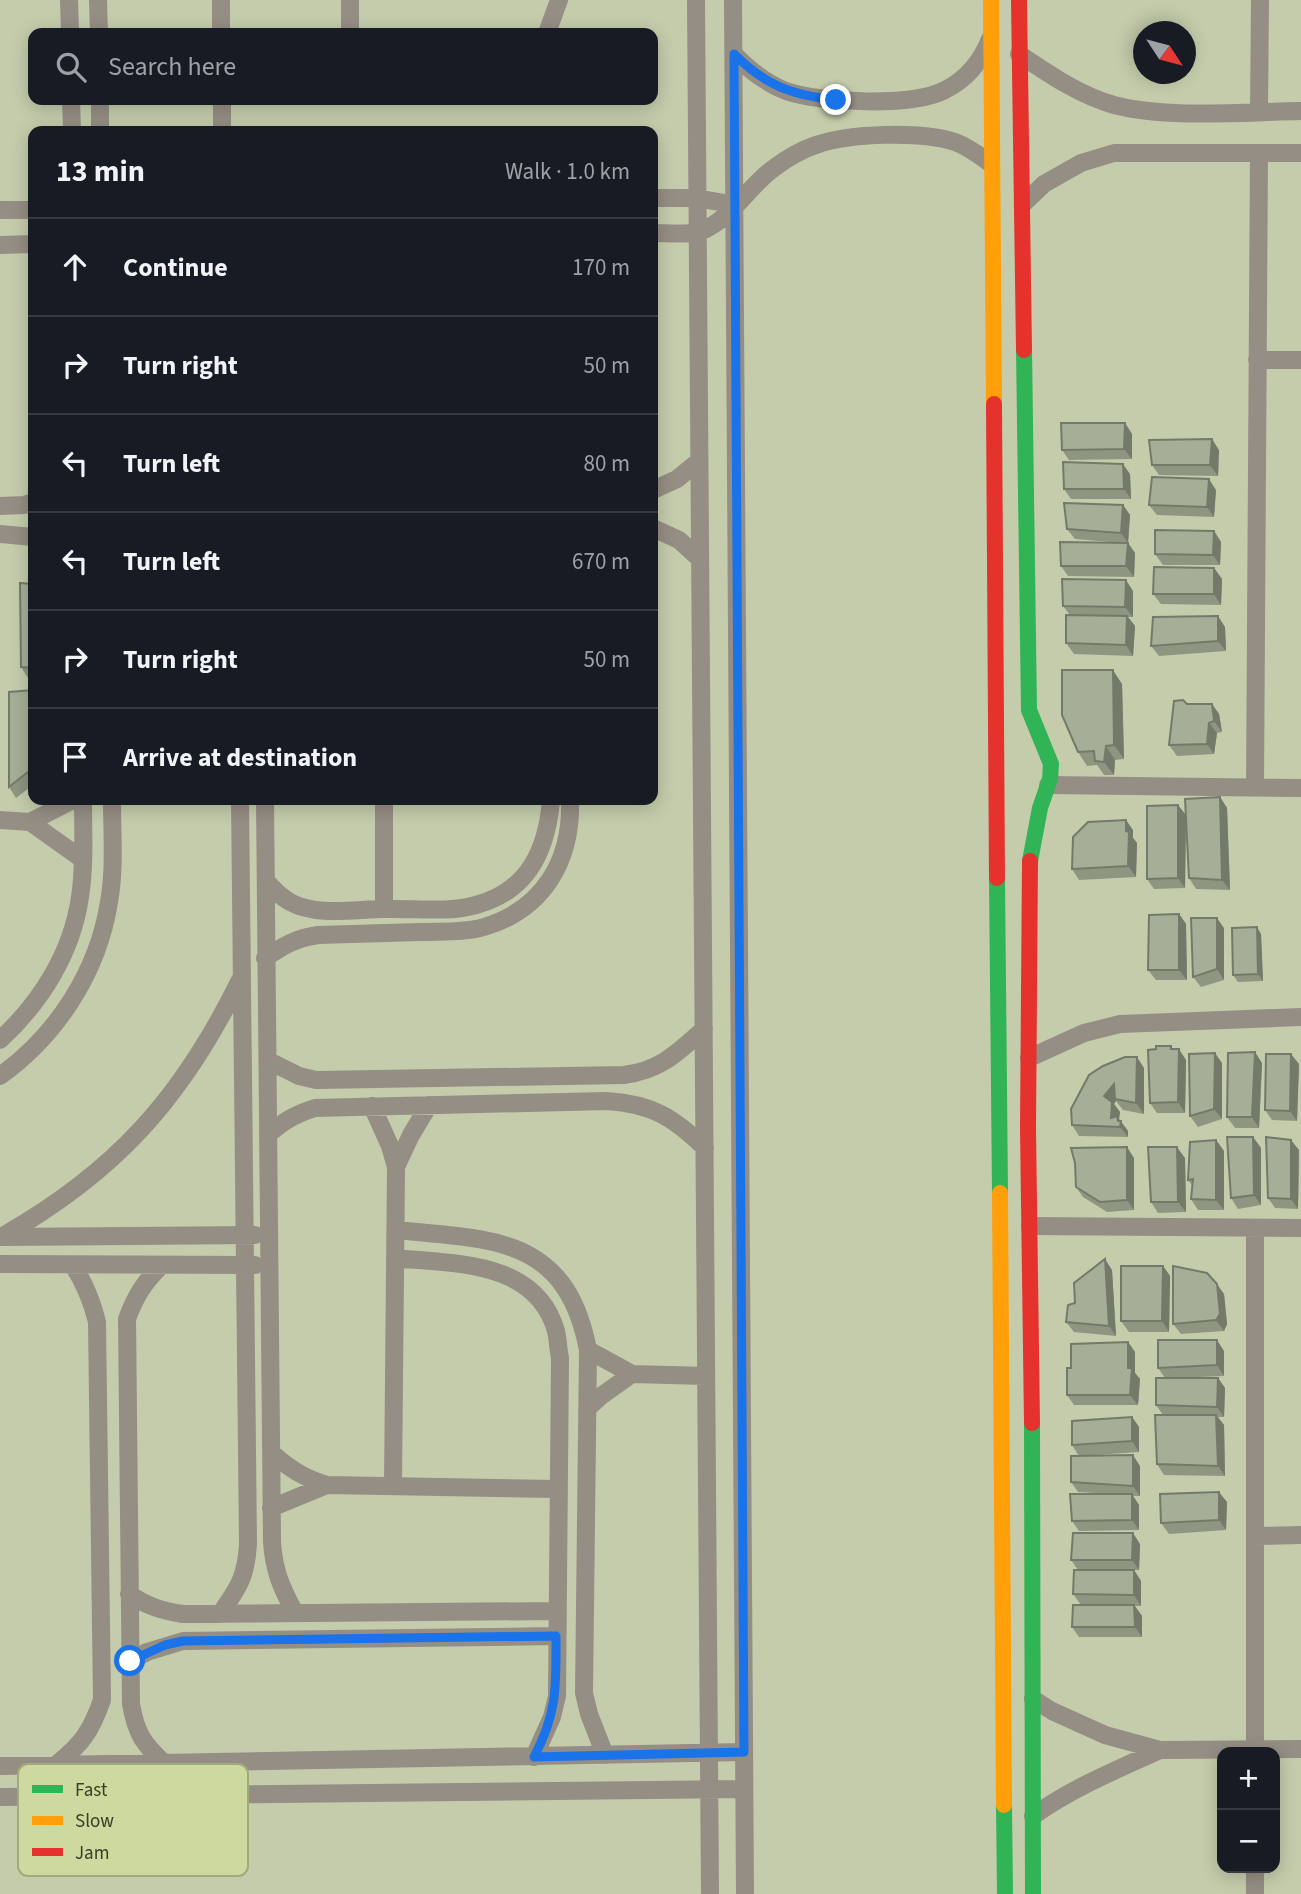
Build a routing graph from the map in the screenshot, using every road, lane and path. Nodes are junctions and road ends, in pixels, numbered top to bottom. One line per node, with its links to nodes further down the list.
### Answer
1 (69, 0): 11 (street)
2 (98, 0): 12 (street)
3 (221, 0): 13 (street)
4 (350, 0): 14 (street)
5 (559, 0): 15 (street)
6 (696, 0): 31 (street)
7 (733, 0): 17 (street)
8 (991, 0): 16 (street)
9 (1019, 0): 18 (street)
10 (1259, 0): 23 (street)
11 (70, 28)
12 (99, 28)
13 (221, 28)
14 (350, 28)
15 (549, 28)
16 (992, 36): 17 (street); 29 (street)
17 (734, 54): 33 (street)
18 (1019, 54): 23 (street); 32 (street)
19 (71, 105): 24 (street)
20 (100, 105): 25 (street)
21 (222, 105): 26 (street)
22 (1301, 111): 23 (street)
23 (1259, 112)
24 (72, 126)
25 (100, 126)
26 (222, 126)
27 (1259, 153): 28 (street); 32 (street); 40 (street)
28 (1301, 153)
29 (991, 164): 33 (street); 139 (street)
30 (658, 198): 31 (street)
31 (696, 198): 33 (street); 36 (street)
32 (1024, 203): 50 (street)
33 (736, 205): 36 (street); 123 (street)
34 (0, 210): 35 (street)
35 (28, 210)
36 (697, 232): 37 (street); 42 (street)
37 (658, 233)
38 (28, 244): 39 (street)
39 (0, 245)
40 (1257, 360): 41 (street); 51 (street)
41 (1301, 360)
42 (699, 461): 43 (street); 49 (street)
43 (658, 488)
44 (28, 504): 45 (street)
45 (0, 506)
46 (658, 530): 49 (street)
47 (0, 534): 48 (street)
48 (28, 537)
49 (700, 559): 71 (street)
50 (1048, 785): 51 (street); 73 (street)
51 (1255, 788): 52 (street)
52 (1301, 788)
53 (63, 805): 62 (street)
54 (83, 805): 63 (street)
55 (112, 805): 75 (street)
56 (240, 805): 69 (street)
57 (265, 805): 64 (street)
58 (384, 805): 65 (street)
59 (550, 805): 65 (street)
60 (570, 805): 67 (street)
61 (0, 820): 62 (street)
62 (30, 822): 63 (street)
63 (82, 859): 72 (street)
64 (266, 881): 66 (street); 68 (street)
65 (384, 909): 66 (street)
66 (319, 910): 67 (street)
67 (318, 935): 68 (street)
68 (265, 958): 74 (street)
69 (242, 977): 87 (street); 89 (street)
70 (1301, 1017): 73 (street)
71 (704, 1029): 76 (street); 81 (street)
72 (0, 1040)
73 (1029, 1058): 83 (street)
74 (269, 1061): 76 (street); 80 (street)
75 (0, 1076)
76 (333, 1080): 79 (street)
77 (429, 1105): 78 (street); 81 (street); 82 (street)
78 (372, 1106): 79 (street); 82 (street)
79 (334, 1107): 80 (street)
80 (268, 1135): 88 (street)
81 (705, 1148): 98 (street)
82 (396, 1167): 86 (street)
83 (1030, 1226): 84 (street); 117 (street)
84 (1255, 1228): 85 (street); 108 (street)
85 (1301, 1228)
86 (396, 1230): 90 (street); 96 (street)
87 (245, 1235): 88 (street); 89 (street); 94 (street)
88 (269, 1235): 95 (street)
89 (0, 1237)
90 (395, 1258): 104 (street); 105 (street)
91 (0, 1264): 92 (street)
92 (73, 1265): 93 (street); 101 (street)
93 (162, 1265): 94 (street); 102 (street)
94 (245, 1265): 95 (street); 113 (street)
95 (269, 1265): 100 (street)
96 (588, 1350): 97 (street); 99 (street)
97 (632, 1374): 98 (street); 99 (street)
98 (706, 1376): 124 (street)
99 (587, 1409): 125 (street)
100 (271, 1452): 103 (street); 106 (street)
101 (99, 1471): 102 (street); 128 (street)
102 (128, 1471): 109 (street)
103 (327, 1485): 104 (street); 106 (street)
104 (393, 1486): 105 (street)
105 (558, 1489): 110 (street)
106 (271, 1508): 111 (street)
107 (1301, 1535): 108 (street)
108 (1255, 1536): 118 (street)
109 (129, 1594): 112 (street); 116 (street)
110 (556, 1611): 111 (street); 114 (street)
111 (295, 1613): 113 (street)
112 (183, 1614): 113 (street); 115 (street)
113 (220, 1614)
114 (556, 1636): 115 (street); 126 (street)
115 (183, 1641): 116 (street)
116 (130, 1661): 129 (street)
117 (1033, 1699): 120 (street); 135 (street)
118 (1255, 1747)
119 (1301, 1749): 121 (street)
120 (1160, 1750): 122 (street); 135 (street)
121 (1280, 1750)
122 (1217, 1751)
123 (744, 1752): 124 (street); 131 (street)
124 (709, 1753): 125 (street); 130 (street)
125 (605, 1755): 126 (street)
126 (534, 1757): 129 (street)
127 (4, 1762): 128 (street)
128 (57, 1764): 129 (street)
129 (165, 1764)
130 (709, 1789): 131 (street); 132 (street); 137 (street)
131 (744, 1789): 138 (street)
132 (248, 1794)
133 (0, 1797): 134 (street)
134 (18, 1797)
135 (1033, 1816): 140 (street)
136 (1255, 1873): 141 (street)
137 (710, 1894)
138 (745, 1894)
139 (1005, 1894)
140 (1033, 1894)
141 (1255, 1894)

